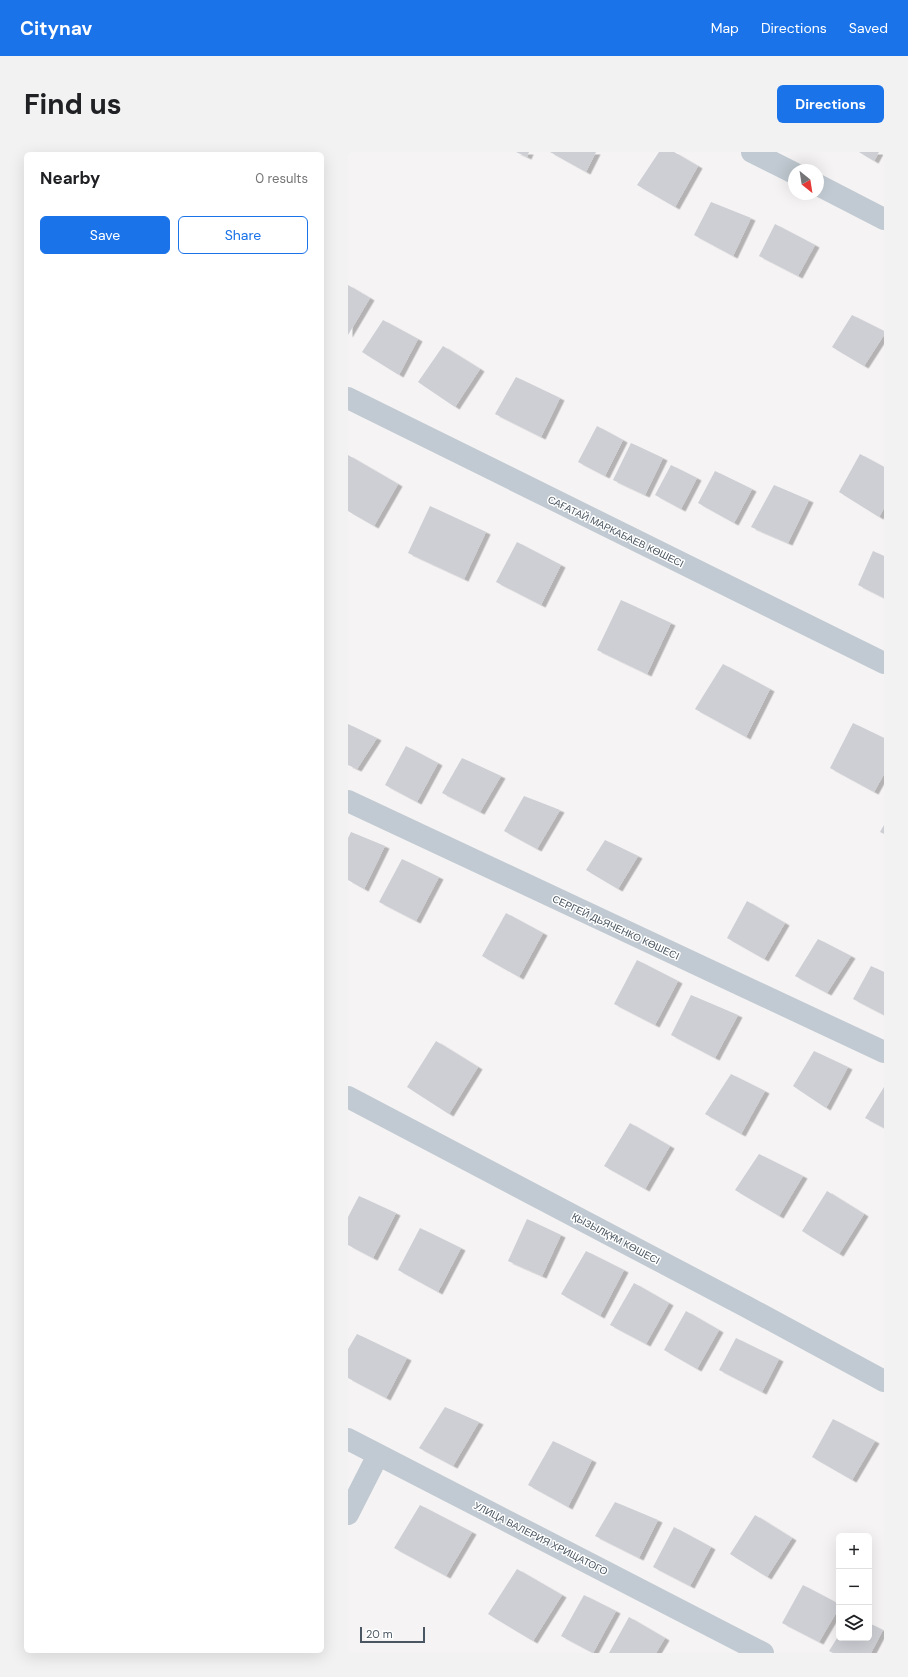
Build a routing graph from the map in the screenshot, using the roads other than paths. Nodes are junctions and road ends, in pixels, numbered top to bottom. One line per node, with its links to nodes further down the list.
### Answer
1 (752, 152): 2 (street)
2 (788, 170)
3 (824, 188): 4 (street)
4 (884, 219)
5 (348, 398): 6 (street, САҒАТАЙ МАРКАБАЕВ КӨШЕСІ)
6 (884, 663)
7 (348, 801): 8 (street, СЕРГЕЙ ДЬЯЧЕНКО КӨШЕСІ)
8 (884, 1052)
9 (348, 1097): 10 (street, ҚЫЗЫЛҚҰМ КӨШЕСІ)
10 (884, 1381)
11 (348, 1439): 12 (street, УЛИЦА ВАЛЕРИЯ ХРИЩАТОГО)
12 (378, 1455): 13 (street); 14 (street, УЛИЦА ВАЛЕРИЯ ХРИЩАТОГО)
13 (348, 1514)
14 (763, 1653)

